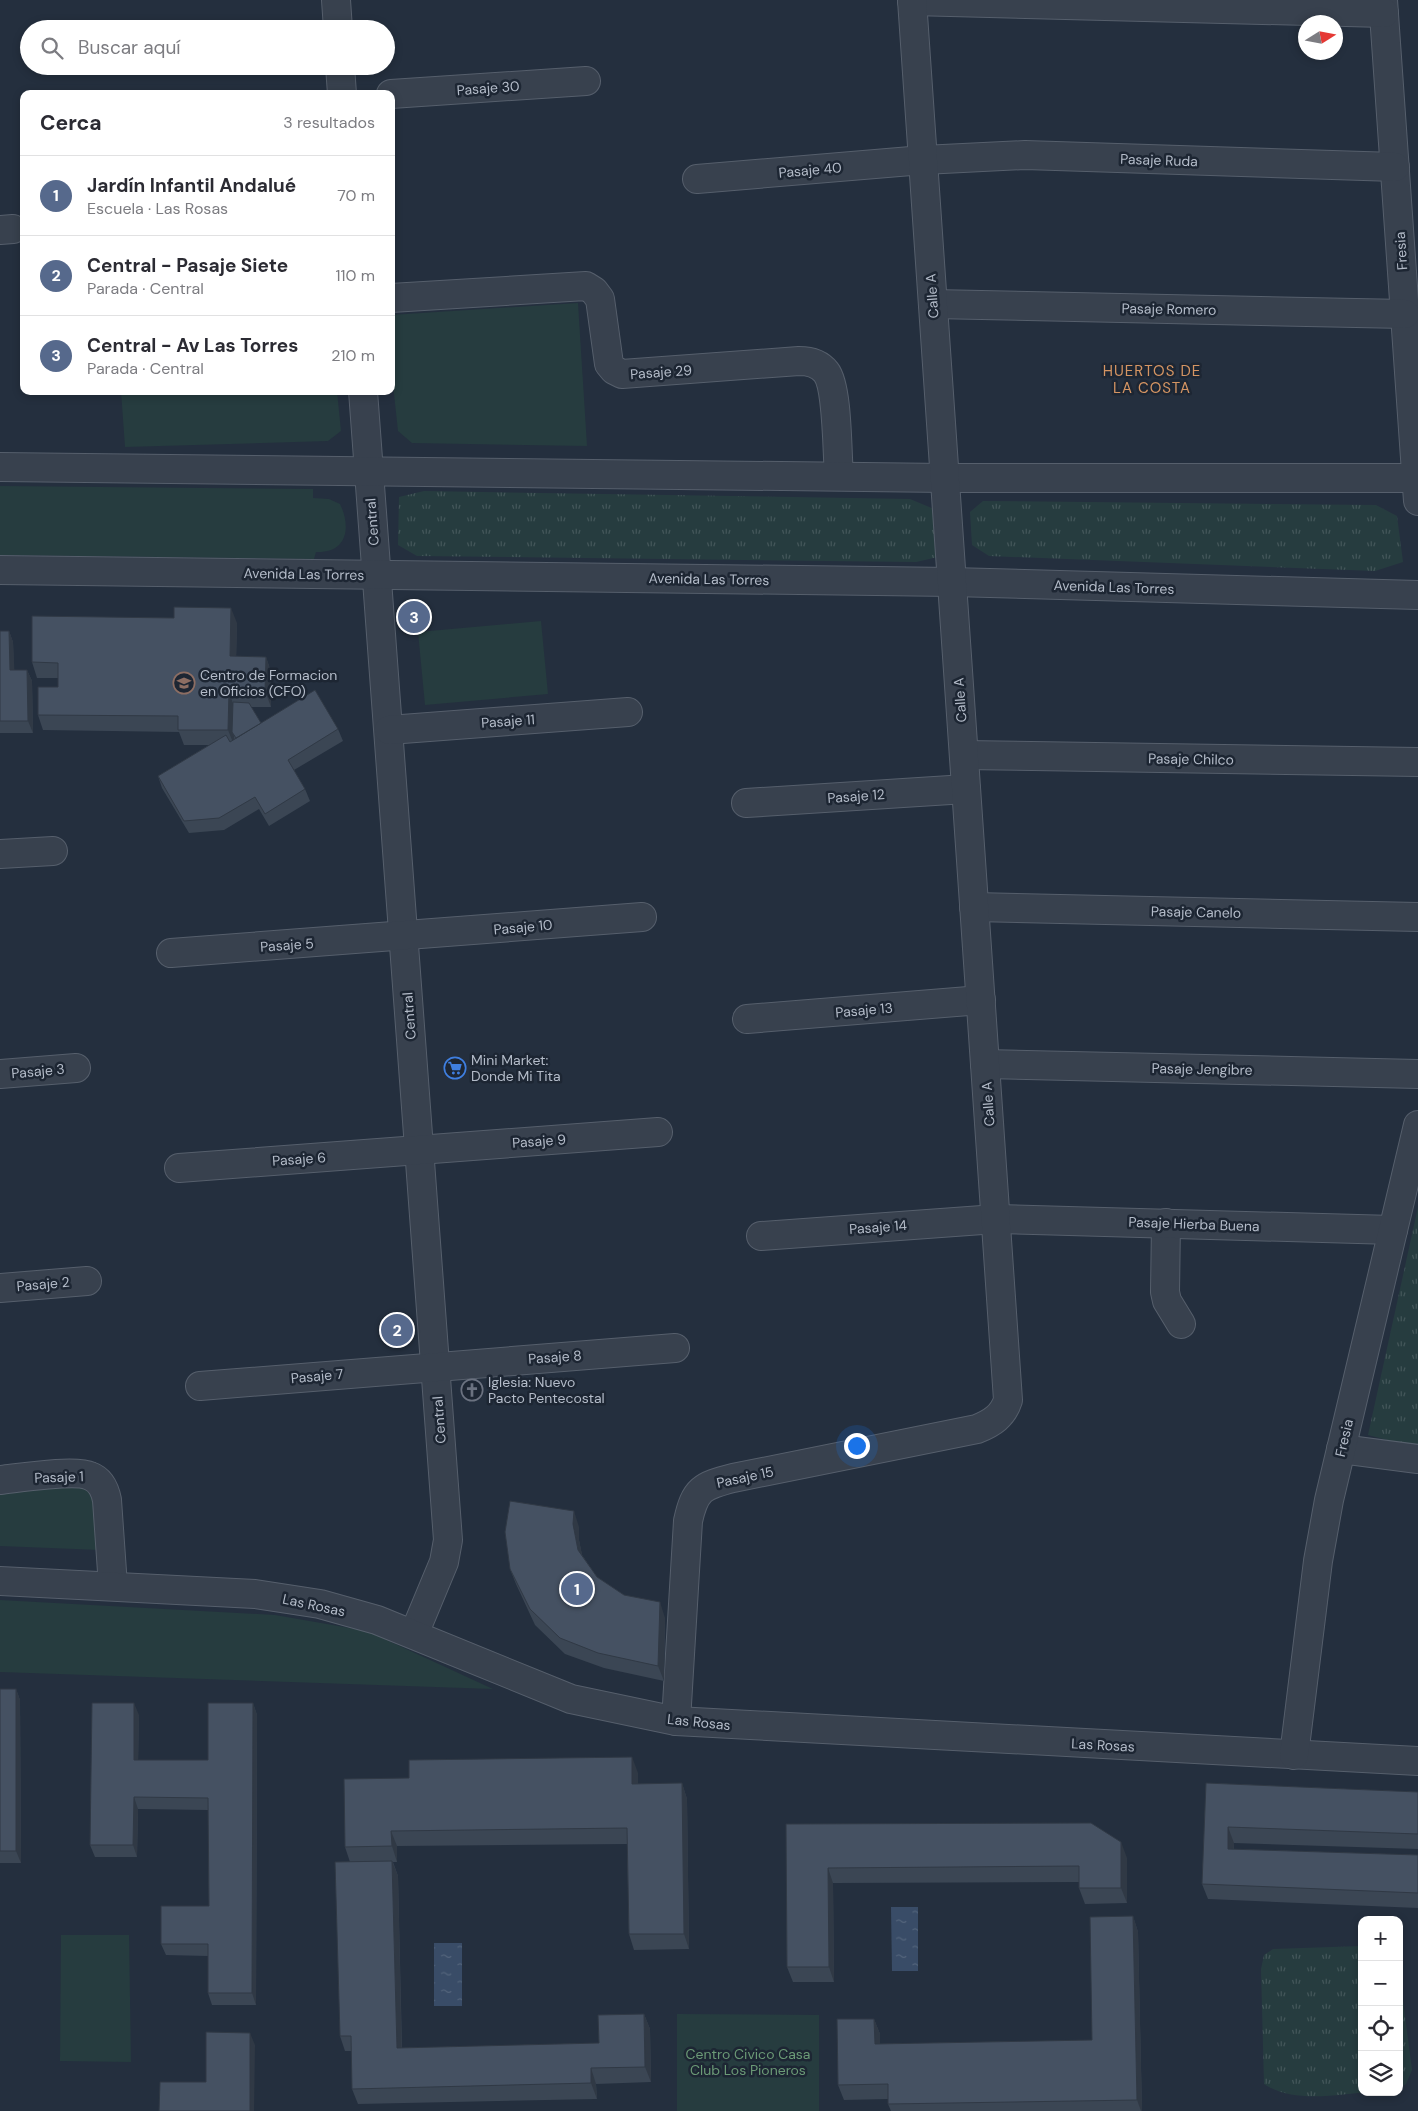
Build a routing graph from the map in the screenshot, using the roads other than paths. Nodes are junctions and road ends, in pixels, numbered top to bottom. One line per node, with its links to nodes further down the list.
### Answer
1 (336, 0): 4 (street)
2 (912, 1): 3 (street); 9 (street, Calle A)
3 (1384, 6): 10 (street, Fresia)
4 (337, 20)
5 (341, 75): 7 (street)
6 (586, 81): 8 (street, Pasaje 30)
7 (342, 90)
8 (395, 94)
9 (923, 160): 10 (street, Pasaje Ruda); 11 (street, Pasaje 40); 13 (street, Calle A)
10 (1395, 167): 14 (street, Fresia)
11 (697, 179)
12 (395, 298): 18 (street, Pasaje 29)
13 (933, 304): 14 (street, Pasaje Romero); 19 (street, Calle A)
14 (1405, 314): 20 (street, Fresia)
15 (363, 395): 17 (street, Central)
16 (0, 467): 17 (street)
17 (369, 470): 18 (street); 22 (street, Central)
18 (839, 476): 19 (street)
19 (945, 478): 20 (street); 23 (street, Calle A)
20 (1417, 486)
21 (0, 570): 22 (street, Avenida Las Torres)
22 (376, 575): 23 (street, Avenida Las Torres); 26 (street, Central)
23 (952, 582): 24 (street, Avenida Las Torres); 27 (street, Calle A)
24 (1418, 595)
25 (628, 712): 26 (street, Pasaje 11)
26 (389, 730): 36 (street, Central)
27 (964, 755): 28 (street, Pasaje Chilco); 29 (street, Calle A)
28 (1418, 762)
29 (966, 789): 30 (street, Pasaje 12); 33 (street, Calle A)
30 (746, 803)
31 (54, 851): 32 (street)
32 (0, 854)
33 (974, 907): 35 (street, Pasaje Canelo); 38 (street, Calle A)
34 (642, 917): 36 (street, Pasaje 10)
35 (1418, 917)
36 (404, 937): 37 (street, Pasaje 5); 46 (street, Central)
37 (171, 953)
38 (981, 1000): 39 (street, Pasaje 13); 40 (street, Calle A)
39 (747, 1019)
40 (985, 1064): 43 (street, Pasaje Jengibre); 48 (street, Calle A)
41 (76, 1068): 42 (street, Pasaje 3)
42 (0, 1074)
43 (1418, 1074)
44 (1418, 1125): 50 (street, Fresia)
45 (658, 1132): 46 (street, Pasaje 9)
46 (420, 1150): 47 (street, Pasaje 6); 56 (street, Central)
47 (179, 1168)
48 (996, 1219): 49 (street, Pasaje Hierba Buena); 51 (street, Pasaje 14); 58 (street, Calle A)
49 (1166, 1223): 50 (street, Pasaje Hierba Buena); 54 (street)
50 (1393, 1230): 59 (street, Fresia)
51 (761, 1236)
52 (87, 1281): 53 (street, Pasaje 2)
53 (0, 1288)
54 (1181, 1324)
55 (675, 1348): 56 (street, Pasaje 8)
56 (435, 1367): 57 (street, Pasaje 7); 64 (street, Central)
57 (200, 1386)
58 (1008, 1400): 65 (street, Pasaje 15)
59 (1341, 1449): 60 (street); 66 (street, Fresia)
60 (1418, 1459)
61 (0, 1480): 63 (street, Pasaje 1)
62 (0, 1581): 63 (street, Las Rosas)
63 (113, 1586): 64 (street, Las Rosas)
64 (414, 1634): 65 (street, Las Rosas)
65 (676, 1721): 66 (street, Las Rosas)
66 (1294, 1755): 67 (street, Las Rosas)
67 (1418, 1761)

